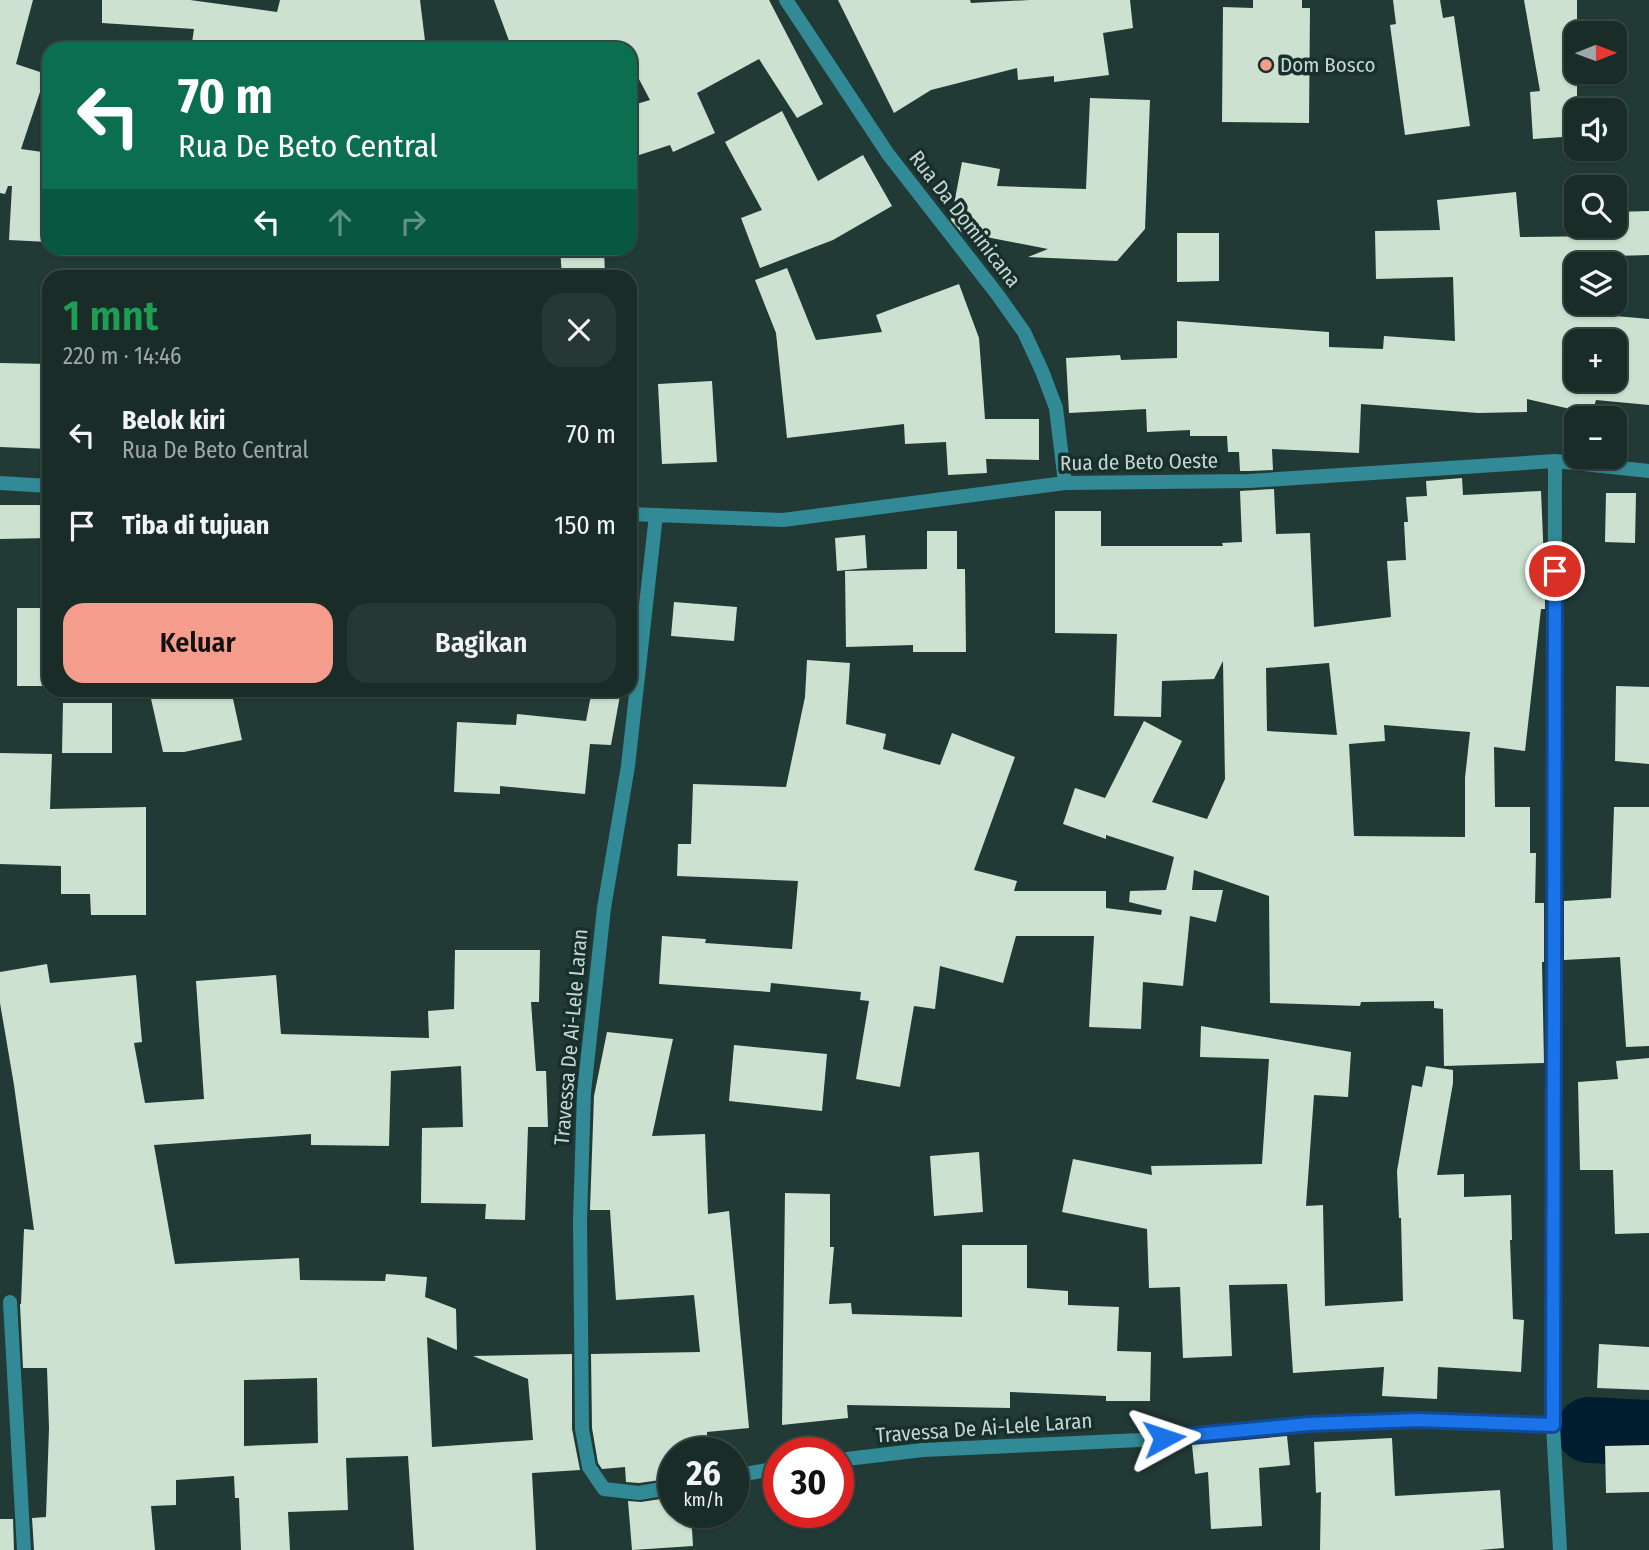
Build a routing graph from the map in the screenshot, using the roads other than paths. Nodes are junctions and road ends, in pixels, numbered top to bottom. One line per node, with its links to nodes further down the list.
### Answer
1 (786, 0): 5 (street, Rua Da Dominicana)
2 (1555, 461): 3 (street, Rua de Beto Oeste); 5 (street, Rua de Beto Oeste); 12 (street)
3 (1649, 471)
4 (0, 483): 6 (street)
5 (1065, 483): 8 (street, Rua de Beto Oeste)
6 (42, 486)
7 (637, 514): 8 (street, Rua de Beto Oeste)
8 (656, 515): 9 (street, Travessa De Ai-Lele Laran)
9 (637, 685)
10 (636, 697): 14 (street, Travessa De Ai-Lele Laran)
11 (10, 1302): 15 (street)
12 (1553, 1425): 13 (street, Travessa De Ai-Lele Laran); 16 (street)
13 (854, 1458)
14 (658, 1490)
15 (24, 1550)
16 (1560, 1550)

